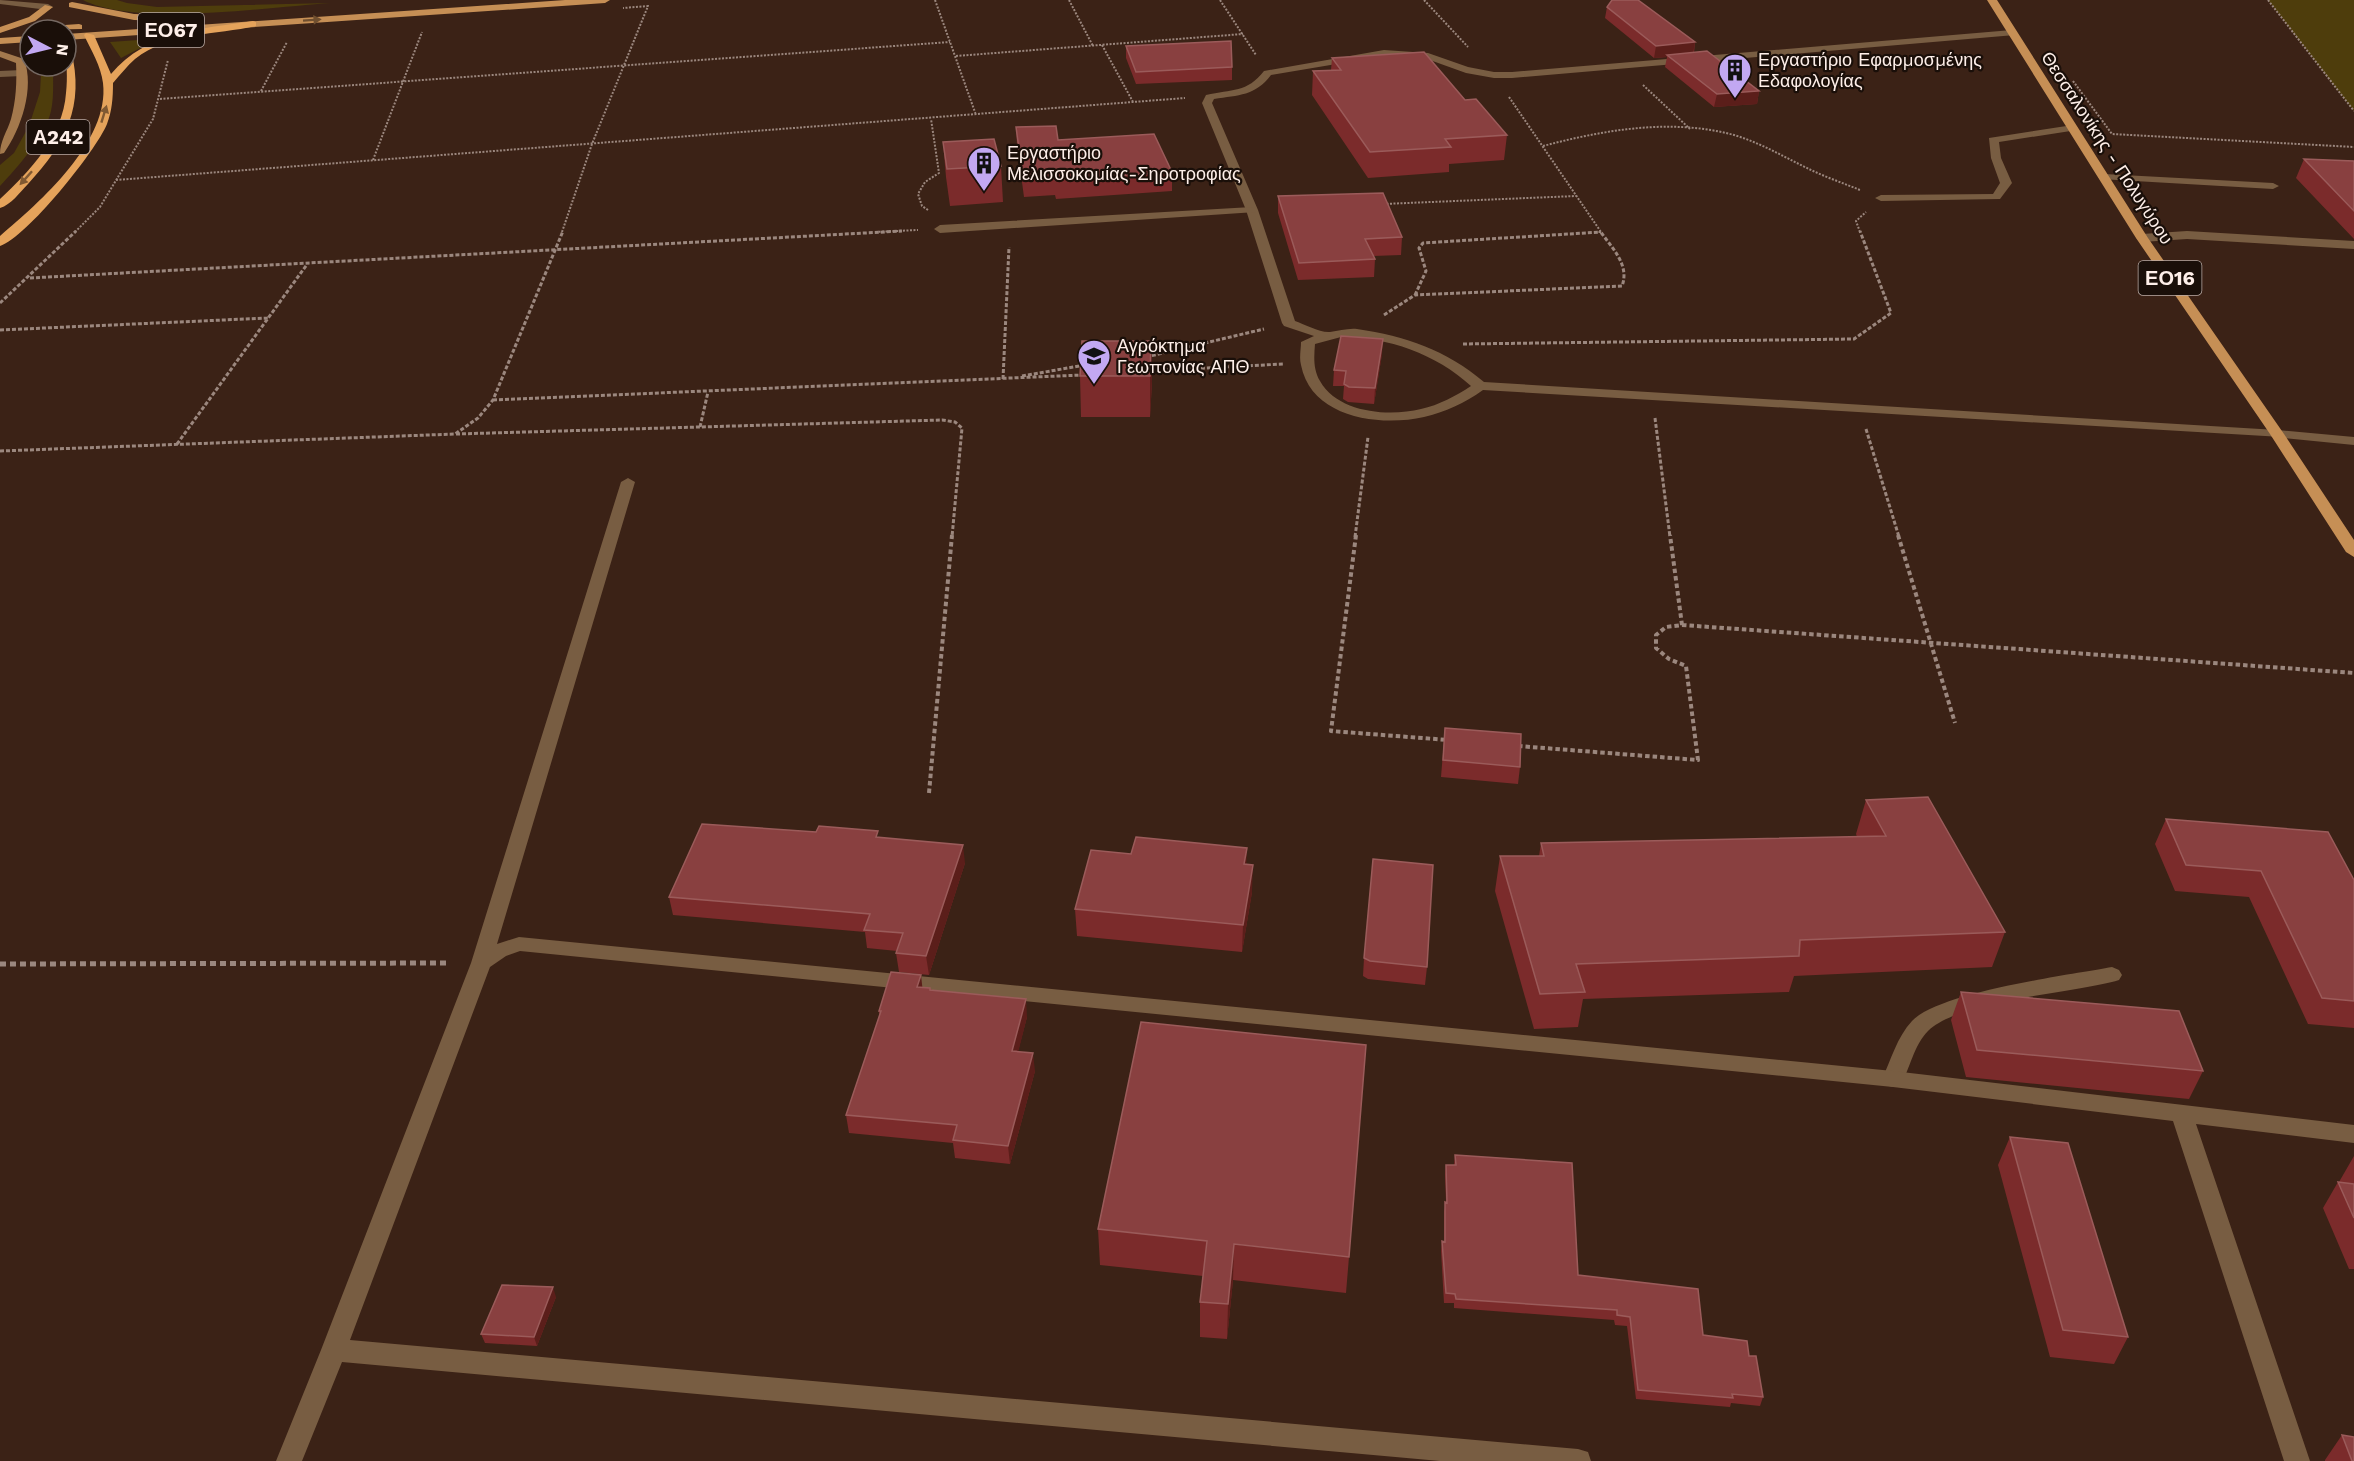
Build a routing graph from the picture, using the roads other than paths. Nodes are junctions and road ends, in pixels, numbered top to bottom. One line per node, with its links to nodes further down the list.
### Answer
1 (458, 0): 8 (main road, ΕΟ67)
2 (605, 0): 9 (main road, ΕΟ67, one-way to 2)
3 (1992, 0): 14 (main road, Θεσσαλονίκης - Πολυγύρου / ΕΟ16)
4 (0, 1): 6 (street)
5 (71, 2): 8 (main road); 13 (main road)
6 (47, 3): 7 (main road); 12 (main road)
7 (53, 18)
8 (197, 18): 13 (main road, ΕΟ67)
9 (253, 24): 13 (main road, ΕΟ67); 24 (highway)
10 (18, 30): 12 (main road)
11 (78, 30): 13 (main road, ΕΟ67)
12 (0, 31)
13 (87, 31): 15 (main road, ΕΟ67); 24 (highway, Α242)
14 (2012, 33): 25 (main road, Θεσσαλονίκης - Πολυγύρου / ΕΟ16); 32 (street)
15 (78, 34)
16 (18, 40): 17 (main road)
17 (0, 41)
18 (0, 54): 19 (street)
19 (18, 60)
20 (18, 73): 21 (street)
21 (0, 74)
22 (22, 78): 26 (street)
23 (71, 78): 31 (highway, Α242, one-way to 31)
24 (108, 83): 35 (highway, Α242, one-way to 24)
25 (2073, 128): 28 (main road, Θεσσαλονίκης - Πολυγύρου / ΕΟ16); 30 (street)
26 (4, 137): 27 (street)
27 (0, 151)
28 (2104, 177): 29 (street); 34 (main road, Θεσσαλονίκης - Πολυγύρου / ΕΟ16)
29 (2273, 186)
30 (1881, 198)
31 (0, 205)
32 (1252, 210): 33 (street); 37 (street)
33 (940, 229)
34 (2142, 238): 36 (street); 39 (main road, Θεσσαλονίκης - Πολυγύρου / ΕΟ16)
35 (0, 242)
36 (2354, 245)
37 (1326, 336): 38 (street); 38 (street)
38 (1480, 386): 39 (street)
39 (2277, 434): 40 (street); 42 (main road, Θεσσαλονίκης - Πολυγύρου / ΕΟ16)
40 (2354, 441)
41 (628, 482): 43 (street)
42 (2354, 552)
43 (481, 963): 45 (street); 48 (street)
44 (2112, 975): 45 (street)
45 (1893, 1079): 46 (street)
46 (2182, 1115): 47 (street); 51 (street)
47 (2354, 1134)
48 (334, 1350): 49 (street); 50 (street)
49 (289, 1461)
50 (1578, 1461)
51 (2296, 1461)

